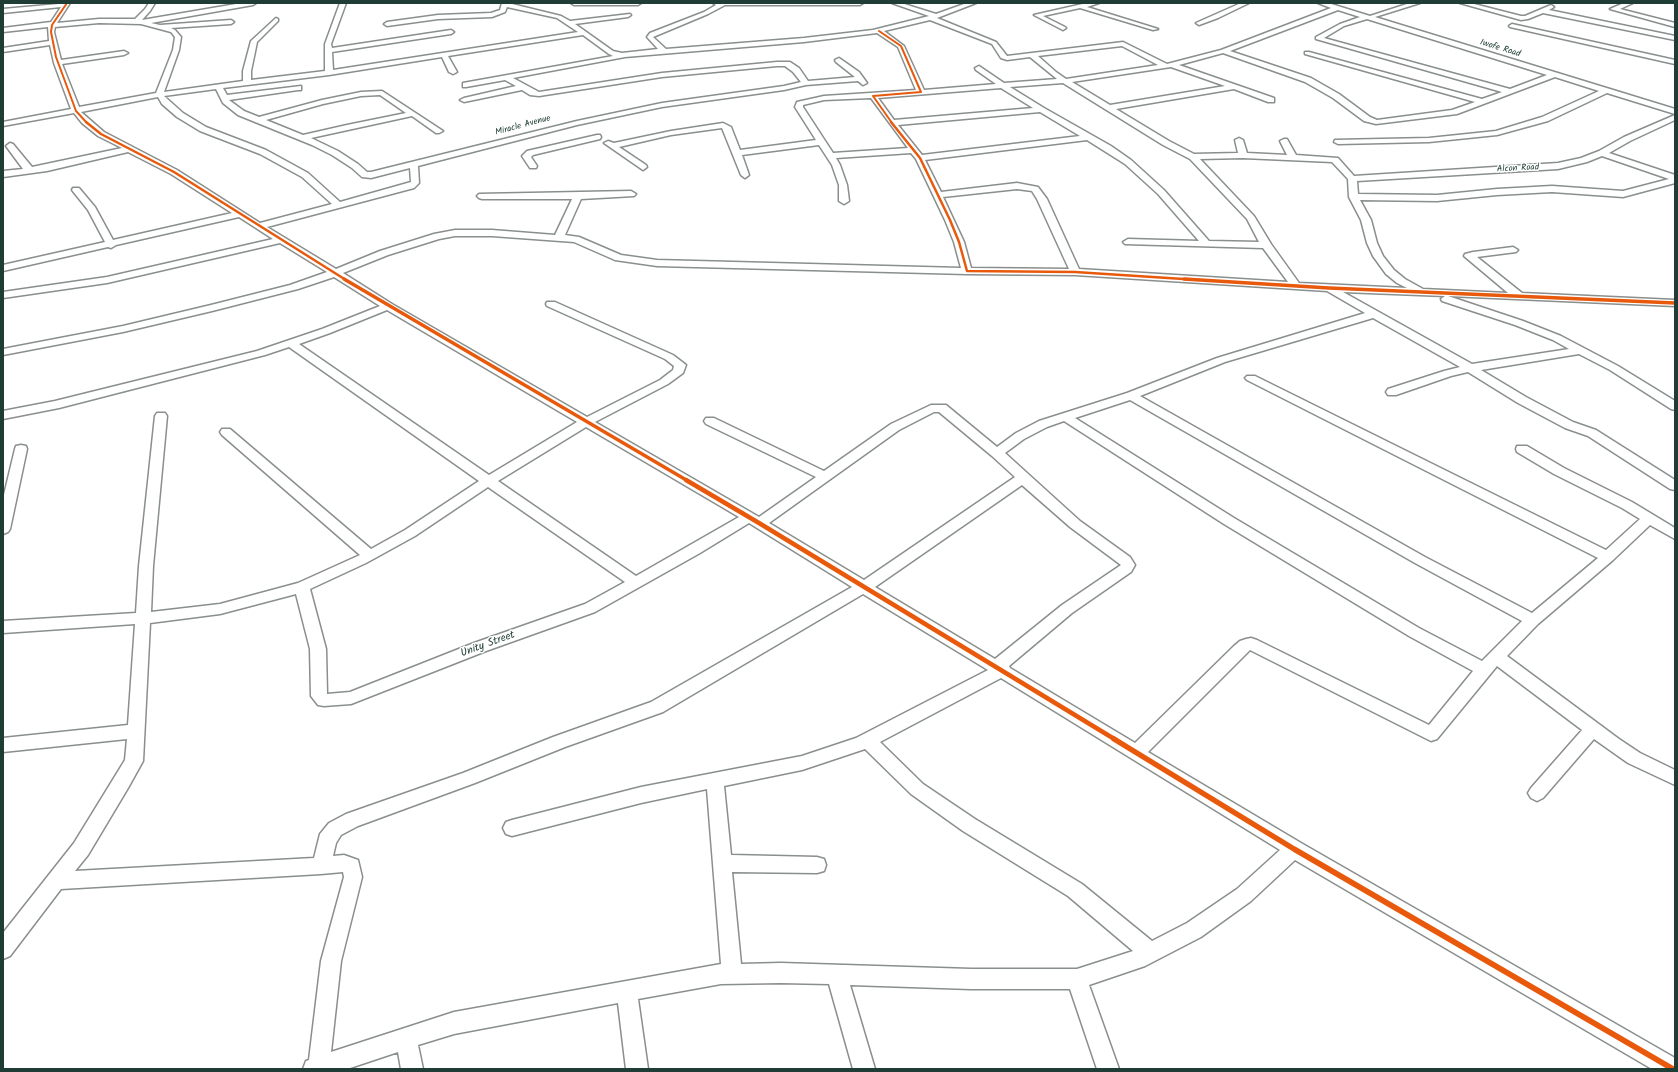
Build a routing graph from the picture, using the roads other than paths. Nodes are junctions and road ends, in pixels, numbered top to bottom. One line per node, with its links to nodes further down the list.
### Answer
1 (152, 3): 31 (street)
2 (253, 3): 31 (street)
3 (343, 3): 48 (street)
4 (574, 3): 5 (street); 21 (street)
5 (638, 3)
6 (721, 3): 7 (street); 49 (street)
7 (850, 3): 8 (street)
8 (860, 3)
9 (895, 3): 27 (street)
10 (973, 3): 27 (street)
11 (1096, 3): 20 (street)
12 (1246, 3): 34 (street)
13 (1320, 3): 23 (street, Iwofe Road)
14 (1330, 3): 28 (street, Iwofe Road)
15 (1417, 3): 28 (street)
16 (1463, 3): 25 (street)
17 (1630, 3): 36 (street)
18 (66, 4): 24 (street); 35 (street)
19 (505, 4): 29 (street); 33 (street)
20 (1080, 6): 39 (street); 40 (street)
21 (568, 7)
22 (1551, 7): 25 (street)
23 (1338, 8): 28 (street, Iwofe Road); 50 (street)
24 (3, 11)
25 (1543, 11): 45 (street)
26 (628, 15): 33 (street)
27 (934, 17): 42 (street); 55 (street)
28 (1370, 17): 63 (street, Iwofe Road); 75 (street); 85 (street, Iwofe Road)
29 (380, 18)
30 (276, 20): 68 (street)
31 (139, 22): 35 (street); 38 (street)
32 (231, 22): 38 (street)
33 (571, 23): 44 (street)
34 (1199, 23)
35 (53, 25): 41 (street); 46 (street)
36 (1675, 25)
37 (1512, 26): 57 (street)
38 (161, 28): 78 (street)
39 (1063, 28)
40 (1155, 29)
41 (3, 30)
42 (879, 31): 49 (street); 77 (street)
43 (451, 32): 48 (street)
44 (584, 33): 53 (street); 54 (street)
45 (1675, 38)
46 (53, 44): 47 (street); 58 (street)
47 (3, 50)
48 (328, 50): 62 (street)
49 (664, 51): 54 (street)
50 (1223, 51): 59 (street); 83 (street)
51 (124, 53): 58 (street)
52 (1307, 53): 83 (street)
53 (444, 55): 61 (street); 62 (street)
54 (622, 55): 64 (street)
55 (1033, 56): 59 (street); 66 (street)
56 (839, 60): 65 (street)
57 (1675, 62)
58 (58, 63): 87 (street)
59 (1169, 66): 66 (street); 72 (street)
60 (979, 68): 70 (street)
61 (453, 72)
62 (329, 73): 68 (street)
63 (1554, 75): 75 (street); 76 (street, Iwofe Road)
64 (504, 77): 69 (street); 74 (street)
65 (860, 79): 67 (street, Miracle Avenue); 79 (street)
66 (1066, 81): 70 (street); 84 (street)
67 (806, 83): 74 (street); 92 (street, Miracle Avenue)
68 (246, 84): 71 (street)
69 (466, 85)
70 (1003, 86): 77 (street); 86 (street)
71 (219, 87): 78 (street); 80 (street, Miracle Avenue)
72 (1234, 87): 82 (street); 84 (street)
73 (298, 88): 80 (street)
74 (523, 88): 81 (street)
75 (1509, 91): 83 (street)
76 (1606, 91): 88 (street, Iwofe Road); 102 (street)
77 (921, 92): 79 (street)
78 (159, 94): 87 (street); 129 (street)
79 (873, 96): 93 (street); 101 (street)
80 (224, 98): 91 (street, Miracle Avenue)
81 (464, 100)
82 (1272, 100)
83 (1481, 101)
84 (1109, 108): 111 (street)
85 (1675, 109)
86 (1041, 110): 93 (street); 97 (street)
87 (76, 111): 94 (street); 105 (street)
88 (1675, 112)
89 (412, 114): 91 (street); 95 (street); 98 (street)
90 (1675, 118): 108 (street, Alcon Road)
91 (258, 120): 98 (street, Miracle Avenue)
92 (577, 123): 96 (street); 114 (street, Miracle Avenue)
93 (892, 123): 106 (street)
94 (3, 124)
95 (438, 131)
96 (598, 137): 104 (street); 115 (street)
97 (1088, 137): 113 (street); 135 (street)
98 (303, 138): 114 (street, Miracle Avenue)
99 (1239, 140): 109 (street)
100 (1284, 141): 112 (street)
101 (821, 142): 107 (street); 110 (street)
102 (1338, 142)
103 (10, 146): 117 (street)
104 (613, 146): 107 (street); 116 (street)
105 (129, 149): 117 (street); 130 (street)
106 (914, 150): 110 (street); 113 (street)
107 (737, 153): 119 (street)
108 (1602, 153): 120 (street, Alcon Road); 121 (street)
109 (1243, 155): 111 (street); 112 (street)
110 (830, 156): 128 (street)
111 (1193, 157): 137 (street)
112 (1293, 157): 120 (street)
113 (920, 158): 124 (street)
114 (414, 164): 129 (street)
115 (533, 166)
116 (643, 167)
117 (29, 170): 118 (street)
118 (3, 174)
119 (745, 175)
120 (1352, 179): 127 (street)
121 (1675, 179): 127 (street)
122 (76, 190): 136 (street)
123 (631, 194): 126 (street)
124 (937, 195): 140 (street); 141 (street)
125 (482, 196): 126 (street)
126 (578, 196): 132 (street)
127 (1354, 197): 145 (street)
128 (844, 201)
129 (338, 205): 131 (street)
130 (240, 214): 131 (street); 136 (street)
131 (259, 226): 133 (street)
132 (559, 237): 140 (street); 142 (street)
133 (281, 240): 142 (street); 146 (street)
134 (1128, 242): 135 (street)
135 (1206, 243): 137 (street)
136 (111, 244): 139 (street)
137 (1266, 245): 143 (street)
138 (1513, 250): 147 (street)
139 (3, 268)
140 (967, 271): 141 (street)
141 (1075, 272): 143 (street)
142 (335, 273): 150 (street); 154 (street)
143 (1296, 286): 144 (street)
144 (1329, 288): 145 (street); 151 (street)
145 (1425, 293): 147 (street); 153 (street)
146 (3, 295)
147 (1520, 297): 148 (street)
148 (1675, 303)
149 (551, 304): 164 (street)
150 (388, 306): 152 (street); 164 (street)
151 (1374, 314): 155 (street); 158 (street)
152 (292, 344): 160 (street); 171 (street)
153 (1582, 350): 155 (street); 159 (street)
154 (3, 352)
155 (1470, 368): 157 (street); 172 (street)
156 (1251, 378): 178 (street)
157 (1392, 392)
158 (1131, 396): 162 (street); 183 (street)
159 (1675, 406)
160 (3, 415)
161 (161, 416): 182 (street)
162 (1066, 417): 168 (street); 187 (street)
163 (710, 420): 169 (street)
164 (588, 422): 171 (street); 174 (street)
165 (226, 432): 177 (street)
166 (21, 449): 175 (street)
167 (1522, 449): 173 (street)
168 (997, 453): 169 (street, Unity Street); 170 (street, Unity Street)
169 (824, 476): 174 (street, Unity Street)
170 (1023, 478): 180 (street); 186 (street, Unity Street)
171 (488, 481): 177 (street); 179 (street)
172 (1675, 486)
173 (1648, 519): 176 (street); 178 (street)
174 (755, 520): 179 (street, Unity Street); 180 (street)
175 (3, 529)
176 (1675, 534)
177 (369, 555): 181 (street)
178 (1608, 557): 183 (street)
179 (636, 583): 181 (street, Unity Street)
180 (865, 586): 186 (street); 200 (street)
181 (302, 587): 182 (street)
182 (143, 618): 184 (street); 189 (street)
183 (1533, 620): 185 (street)
184 (3, 627)
185 (1497, 657): 187 (street); 188 (street)
186 (1000, 669): 190 (street); 192 (street)
187 (1484, 669): 192 (street)
188 (1593, 729): 193 (street); 195 (street)
189 (136, 731): 191 (street); 201 (street)
190 (868, 740): 194 (street); 203 (street)
191 (3, 744)
192 (1137, 752): 197 (street)
193 (1675, 778)
194 (715, 781): 196 (street); 198 (street)
195 (1537, 793)
196 (512, 828)
197 (1294, 849): 203 (street); 214 (street)
198 (722, 863): 199 (street); 204 (street)
199 (817, 865)
200 (321, 866): 201 (street); 209 (street)
201 (56, 881): 202 (street)
202 (3, 948)
203 (1151, 952): 206 (street)
204 (732, 974): 205 (street); 207 (street)
205 (837, 975): 206 (street); 212 (street)
206 (1077, 979): 213 (street)
207 (627, 992): 208 (street); 211 (street)
208 (406, 1039): 209 (street); 210 (street)
209 (317, 1068)
210 (412, 1069)
211 (637, 1069)
212 (864, 1069)
213 (1108, 1069)
214 (1673, 1069)

